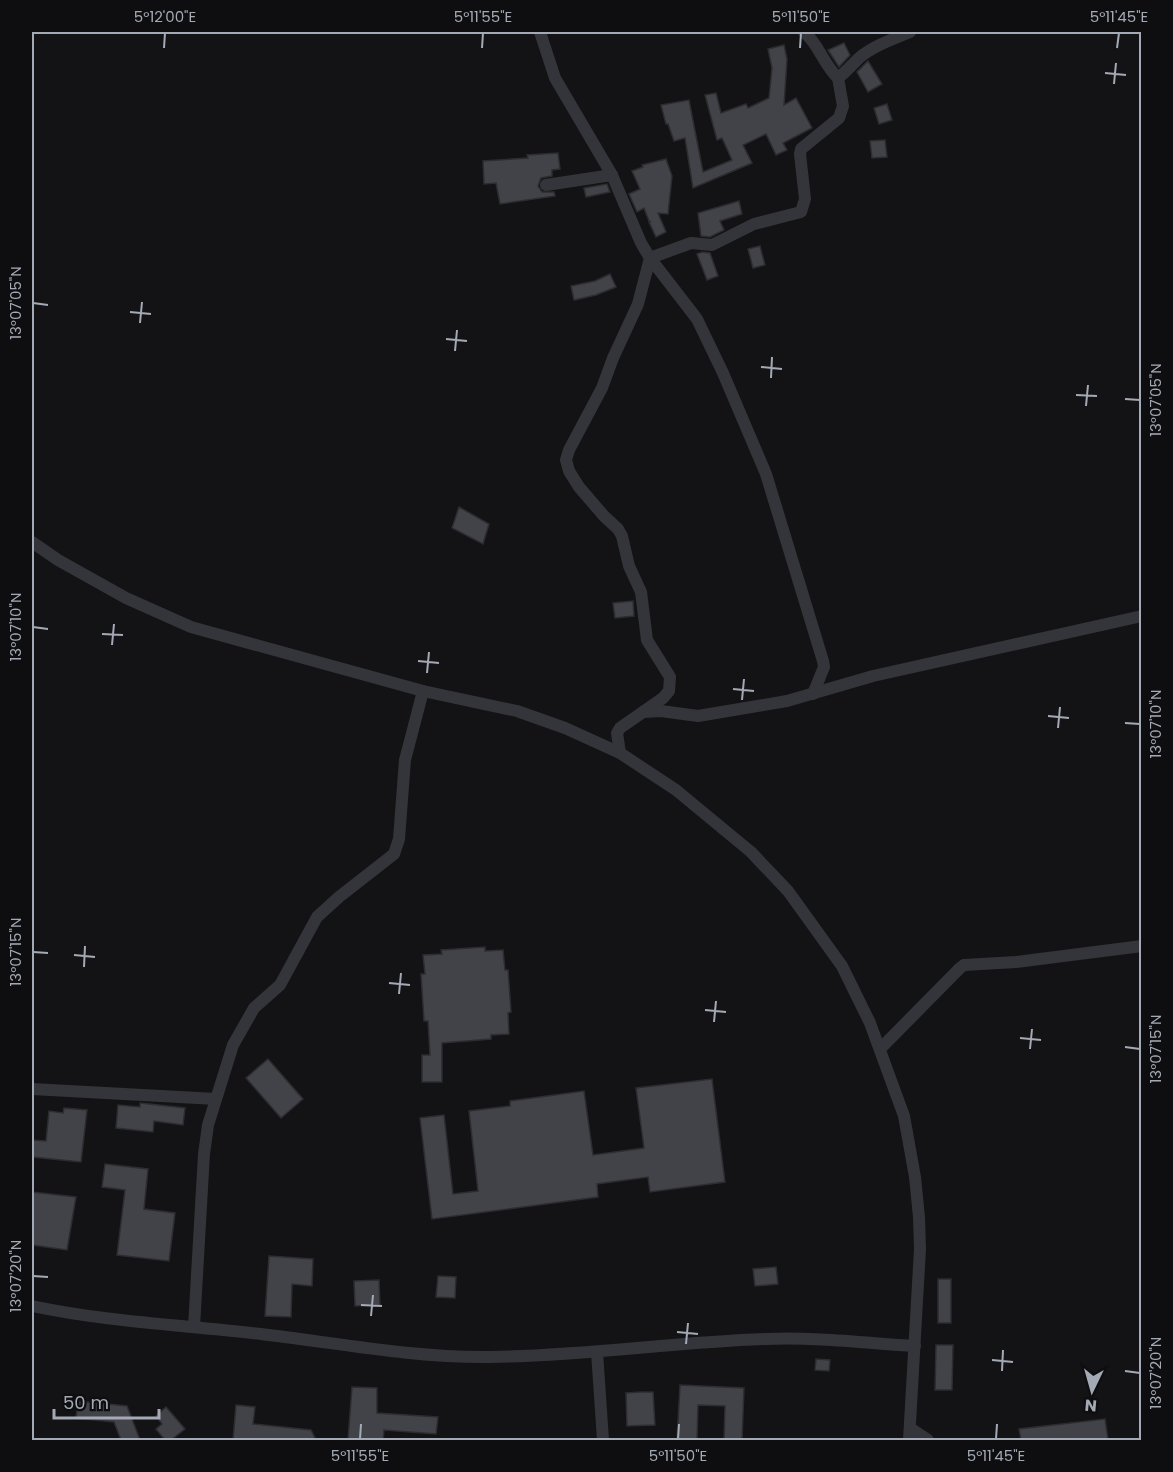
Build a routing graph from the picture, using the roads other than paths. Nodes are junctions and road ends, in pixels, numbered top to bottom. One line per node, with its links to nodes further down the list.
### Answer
1 (540, 32): 5 (street)
2 (804, 32): 4 (street)
3 (910, 32): 4 (street)
4 (838, 78): 7 (street)
5 (612, 175): 6 (street); 7 (street)
6 (546, 185)
7 (650, 258): 11 (street); 12 (street)
8 (32, 542): 10 (street)
9 (1142, 616): 11 (street)
10 (423, 691): 13 (street); 17 (street)
11 (813, 694): 12 (street)
12 (643, 712): 13 (street)
13 (620, 753): 15 (street)
14 (1142, 946): 15 (street)
15 (880, 1049): 20 (street)
16 (32, 1089): 17 (street)
17 (216, 1099): 19 (street)
18 (32, 1306): 19 (street)
19 (194, 1327): 21 (street)
20 (915, 1346): 21 (street); 22 (street)
21 (597, 1352): 23 (street)
22 (910, 1434): 24 (street)
23 (603, 1440)
24 (928, 1440)

